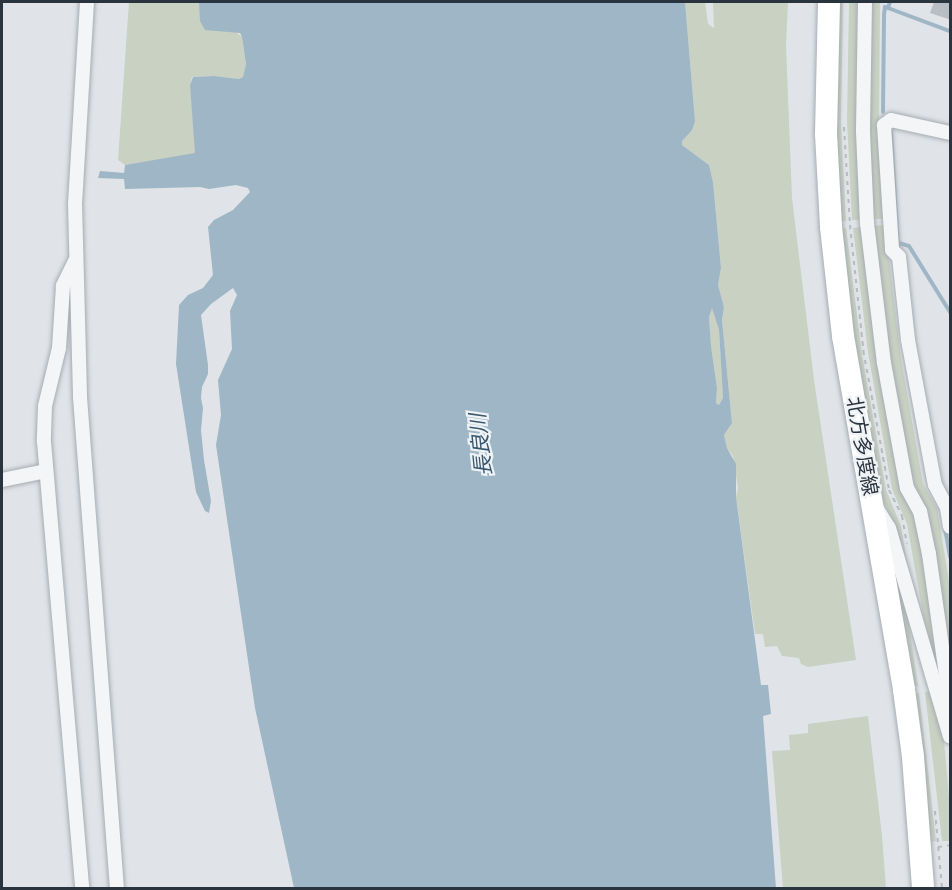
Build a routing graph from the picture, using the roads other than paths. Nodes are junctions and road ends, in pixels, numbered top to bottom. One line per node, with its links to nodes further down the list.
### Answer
1 (87, 2): 5 (street)
2 (828, 2): 8 (main road, 北方多度線)
3 (865, 2): 10 (street)
4 (951, 133): 9 (street)
5 (77, 256): 6 (street); 13 (street)
6 (46, 471): 7 (street); 12 (street)
7 (2, 480)
8 (873, 502): 11 (street); 14 (main road, 北方多度線)
9 (951, 527)
10 (951, 704)
11 (950, 726)
12 (82, 888)
13 (117, 888)
14 (923, 888)

